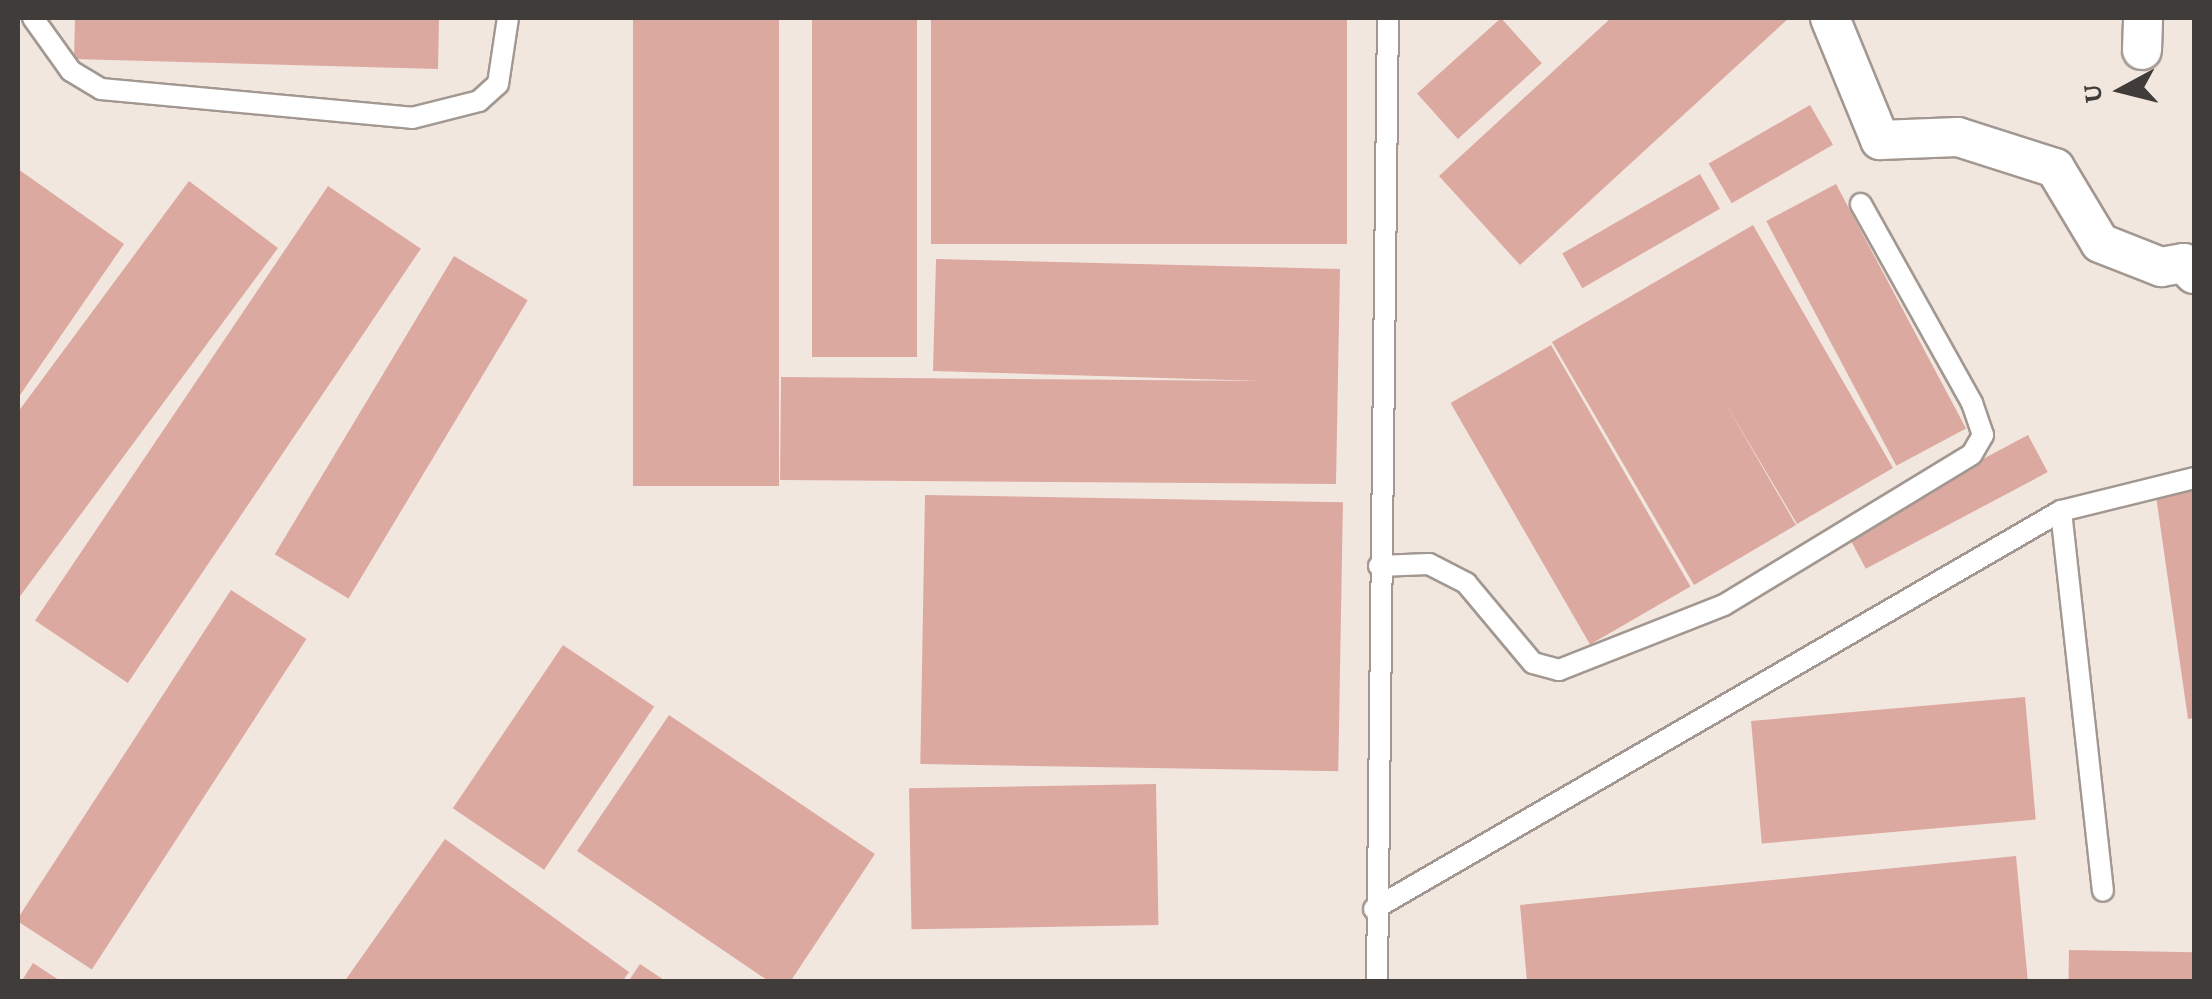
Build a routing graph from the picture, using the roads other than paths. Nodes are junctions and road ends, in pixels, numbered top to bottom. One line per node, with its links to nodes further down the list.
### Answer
1 (33, 18): 2 (lane)
2 (508, 18)
3 (1388, 18): 9 (lane)
4 (1830, 18): 6 (street)
5 (1861, 204): 9 (lane)
6 (2194, 274)
7 (2194, 478): 8 (lane)
8 (2061, 511): 10 (lane); 11 (lane)
9 (1379, 566): 11 (lane)
10 (2103, 891)
11 (1374, 909): 12 (lane)
12 (1377, 982)

